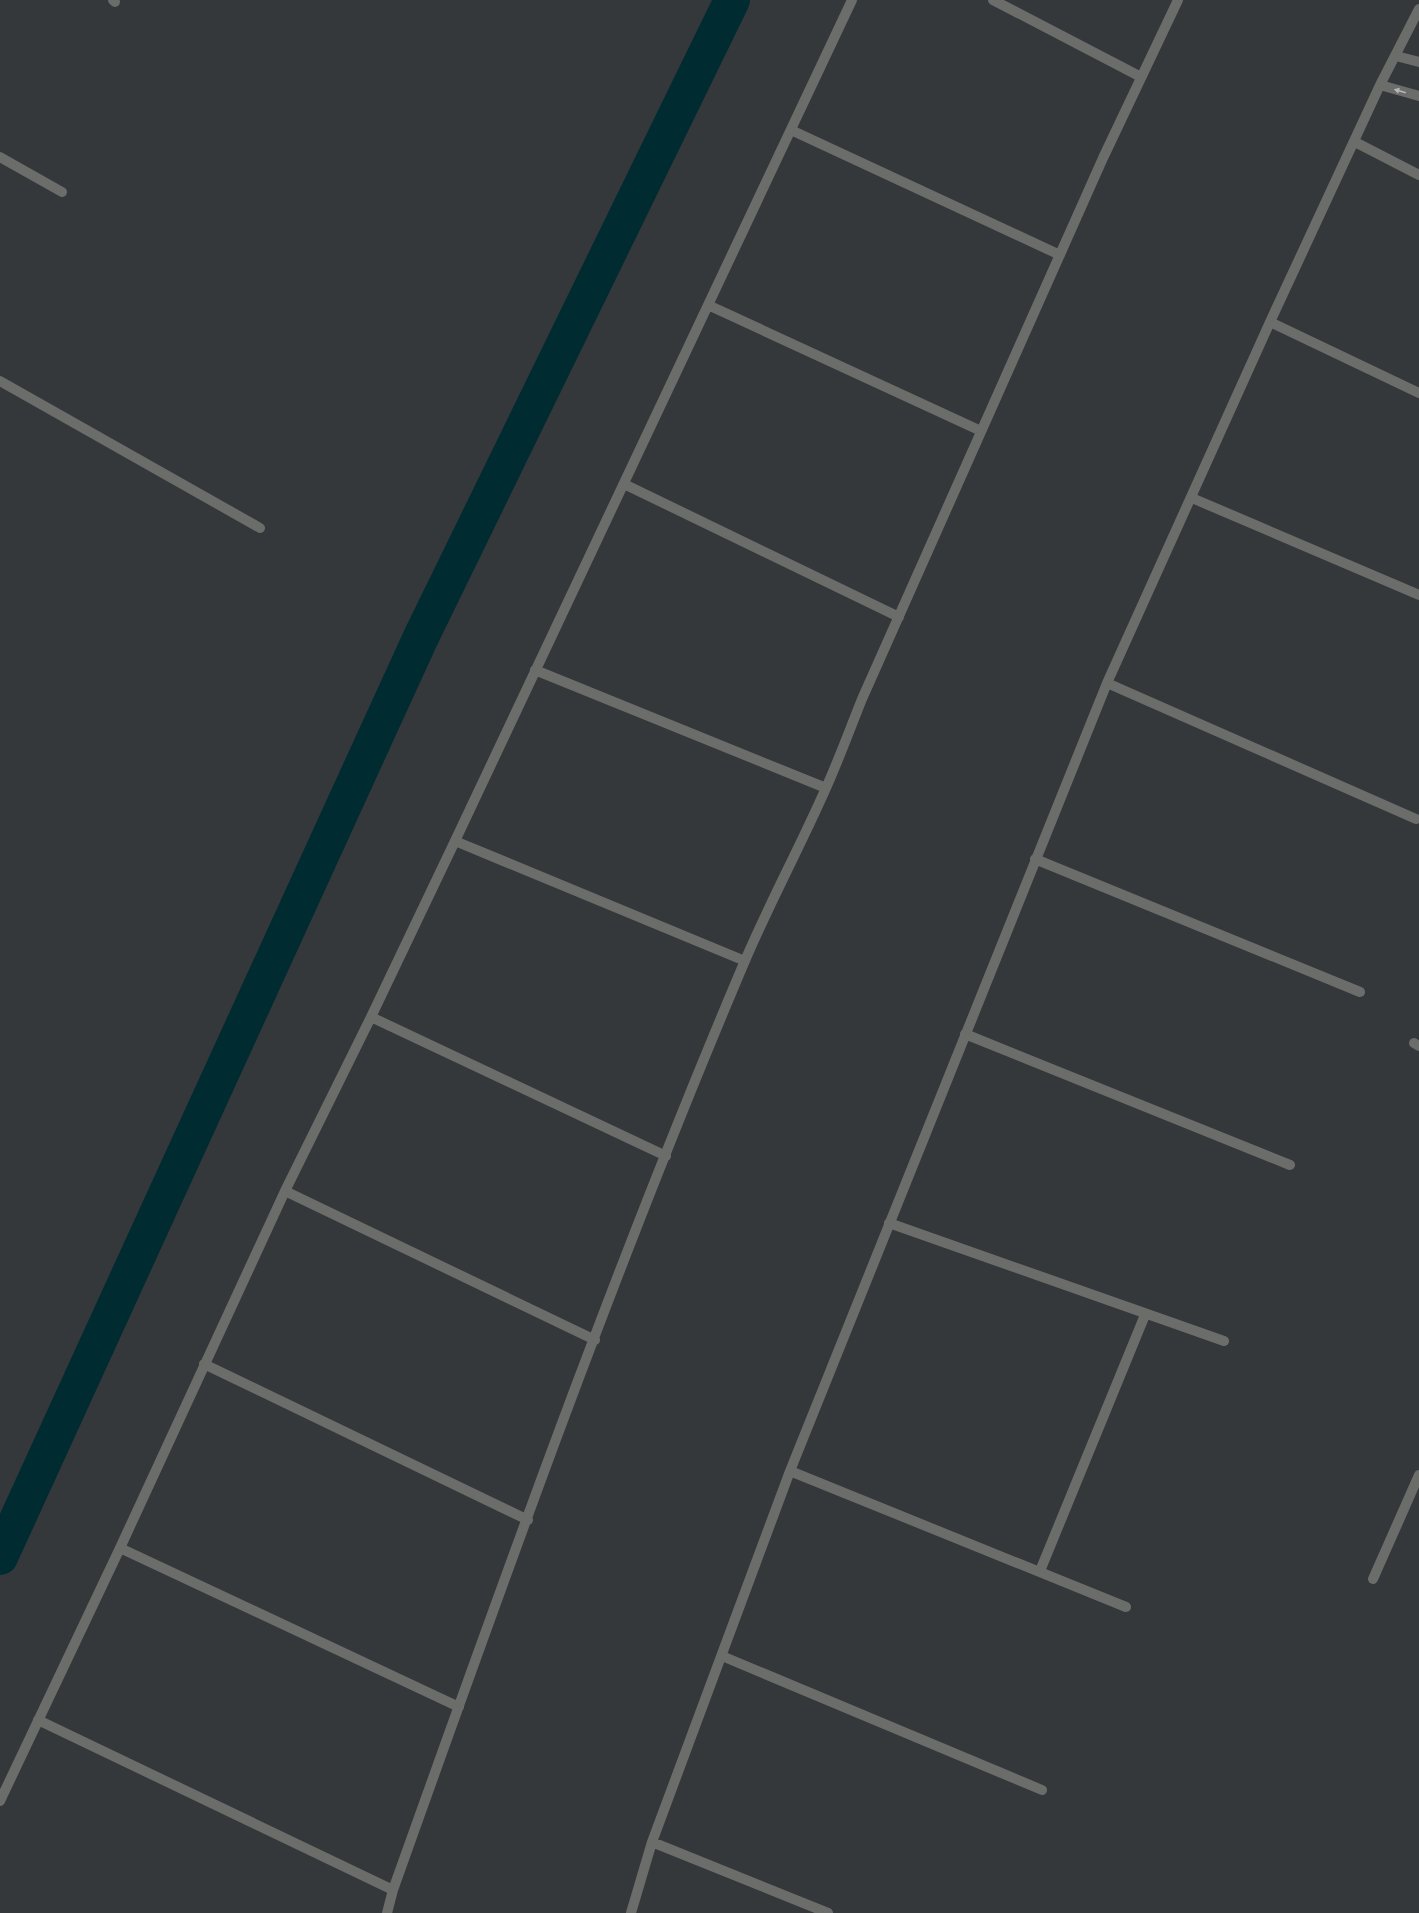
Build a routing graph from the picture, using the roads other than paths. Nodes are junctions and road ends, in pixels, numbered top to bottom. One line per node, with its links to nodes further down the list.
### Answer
1 (852, 0): 10 (street)
2 (993, 0): 7 (street)
3 (1178, 0): 7 (street)
4 (1419, 9): 5 (street)
5 (1396, 56): 6 (street); 8 (street)
6 (1419, 62)
7 (1141, 77): 15 (street)
8 (1380, 85): 9 (street, one-way to 8); 11 (street)
9 (1419, 96)
10 (791, 130): 15 (street); 16 (street)
11 (1355, 142): 13 (street); 17 (street)
12 (0, 157): 14 (street)
13 (1419, 175)
14 (62, 192)
15 (1060, 255): 20 (street)
16 (708, 305): 20 (street); 21 (street)
17 (1270, 322): 19 (street); 22 (street)
18 (0, 381): 23 (street)
19 (1419, 393)
20 (981, 431): 25 (street)
21 (624, 484): 25 (street); 26 (street)
22 (1192, 498): 24 (street); 27 (street)
23 (260, 528)
24 (1419, 596)
25 (899, 617): 28 (street)
26 (536, 670): 28 (street); 30 (street)
27 (1107, 683): 29 (street); 31 (street)
28 (826, 788): 32 (street)
29 (1416, 819)
30 (455, 841): 32 (street); 34 (street)
31 (1035, 859): 33 (street); 35 (street)
32 (745, 961): 36 (street)
33 (1360, 992)
34 (371, 1017): 36 (street); 38 (street)
35 (965, 1034): 37 (street); 39 (street)
36 (666, 1156): 41 (street)
37 (1290, 1165)
38 (285, 1191): 41 (street); 43 (street)
39 (889, 1223): 40 (street); 44 (street)
40 (1145, 1315): 42 (street); 48 (street)
41 (594, 1340): 46 (street)
42 (1224, 1341)
43 (204, 1364): 46 (street); 47 (street)
44 (790, 1471): 48 (street); 51 (street)
45 (1419, 1475): 49 (street)
46 (528, 1520): 52 (street)
47 (120, 1548): 52 (street); 53 (street)
48 (1040, 1572): 50 (street)
49 (1373, 1580)
50 (1126, 1607)
51 (722, 1656): 54 (street); 56 (street)
52 (459, 1707): 57 (street)
53 (38, 1720): 55 (street); 57 (street)
54 (1042, 1790)
55 (0, 1801)
56 (652, 1842): 59 (street); 60 (street)
57 (393, 1890): 58 (street)
58 (387, 1913)
59 (631, 1913)
60 (828, 1913)

